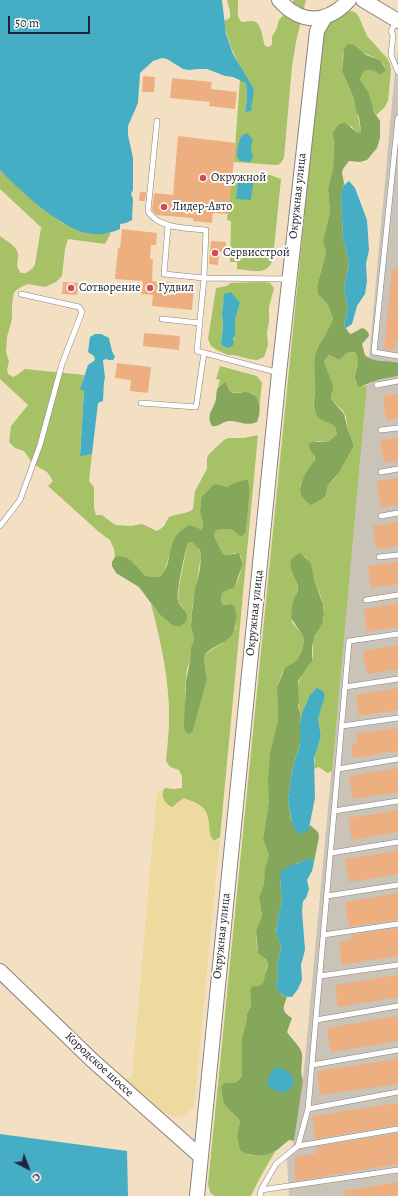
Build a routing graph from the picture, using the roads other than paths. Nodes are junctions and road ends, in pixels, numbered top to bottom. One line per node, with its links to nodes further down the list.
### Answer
1 (278, 0): 5 (main road)
2 (364, 0): 3 (main road); 6 (main road)
3 (348, 1): 4 (main road)
4 (325, 17): 5 (main road); 7 (main road)
5 (310, 18): 7 (main road)
6 (397, 21): 8 (lane)
7 (317, 31): 15 (main road, Окружная улица)
8 (391, 55): 9 (lane); 10 (lane)
9 (398, 57)
10 (398, 72)
11 (398, 118): 20 (lane)
12 (157, 121): 13 (lane)
13 (168, 226): 14 (lane); 14 (lane)
14 (204, 278): 15 (lane); 18 (lane)
15 (289, 278): 21 (main road, Окружная улица)
16 (21, 294): 31 (lane)
17 (162, 318): 18 (lane)
18 (200, 323): 19 (lane)
19 (204, 353): 21 (lane); 24 (lane)
20 (398, 356)
21 (279, 373): 62 (main road, Окружная улица)
22 (398, 381): 23 (lane)
23 (377, 385)
24 (141, 403)
25 (398, 428): 26 (lane)
26 (381, 430)
27 (398, 469): 28 (lane)
28 (381, 472)
29 (398, 513): 30 (lane)
30 (381, 516)
31 (0, 526)
32 (398, 555): 33 (lane)
33 (379, 558)
34 (398, 595): 35 (lane)
35 (366, 600)
36 (398, 634): 38 (lane)
37 (398, 679): 38 (lane)
38 (346, 687): 40 (lane)
39 (398, 718): 40 (lane)
40 (342, 726): 42 (lane)
41 (398, 759): 42 (lane)
42 (338, 769): 44 (lane)
43 (398, 801): 44 (lane)
44 (334, 811): 46 (lane)
45 (398, 842): 46 (lane)
46 (331, 853): 48 (lane)
47 (398, 885): 48 (lane)
48 (327, 896): 50 (lane)
49 (398, 924): 50 (lane)
50 (324, 935): 53 (lane)
51 (398, 965): 53 (lane)
52 (0, 971): 62 (main road, Кородское шоссе)
53 (320, 976): 55 (lane)
54 (398, 1006): 55 (lane)
55 (316, 1020): 57 (lane)
56 (398, 1050): 57 (lane)
57 (312, 1065): 59 (lane)
58 (398, 1092): 59 (lane)
59 (308, 1109): 61 (lane)
60 (398, 1129): 61 (lane)
61 (298, 1146): 64 (lane)
62 (200, 1156): 65 (main road, Окружная улица)
63 (398, 1170): 64 (lane)
64 (261, 1193)
65 (197, 1196)

